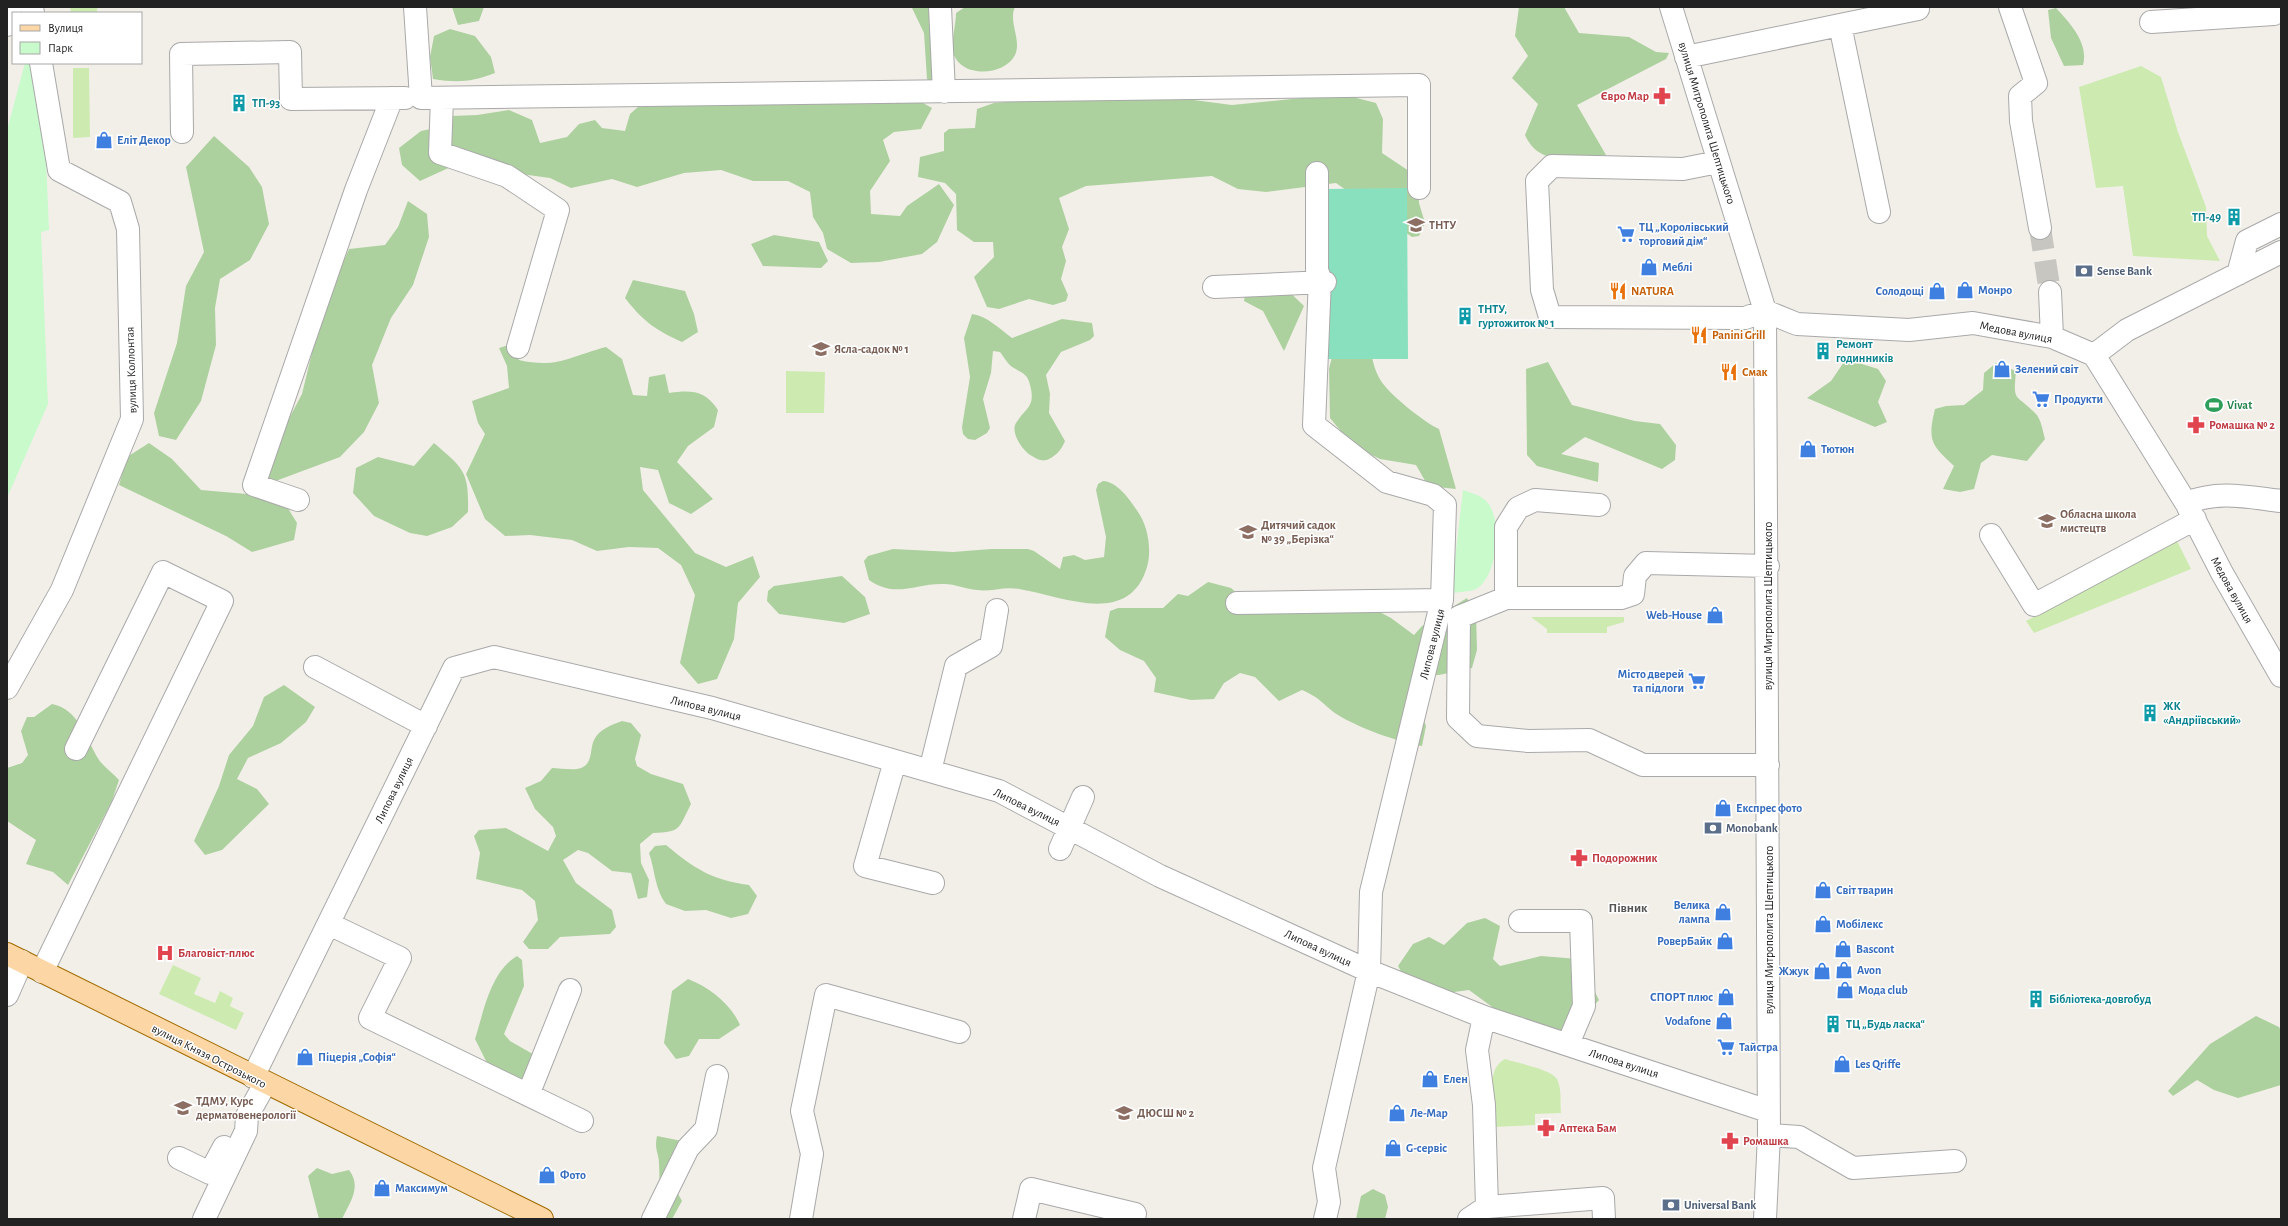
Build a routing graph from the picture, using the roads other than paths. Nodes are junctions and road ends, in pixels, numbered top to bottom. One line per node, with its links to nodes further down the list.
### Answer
1 (11, 7): 9 (street)
2 (415, 7): 15 (street)
3 (940, 7): 13 (street)
4 (1671, 7): 11 (street, вулиця Митрополита Шептицького)
5 (2010, 7): 23 (street)
6 (2281, 8): 8 (street)
7 (1918, 10): 10 (street)
8 (2150, 22)
9 (7, 24)
10 (1840, 25): 11 (street); 21 (street)
11 (1686, 57): 18 (street, вулиця Митрополита Шептицького)
12 (41, 64): 45 (street, вулиця Коллонтая)
13 (944, 92): 16 (street); 20 (street)
14 (392, 98): 15 (street); 17 (street); 33 (street)
15 (420, 98): 16 (street)
16 (442, 98): 31 (street)
17 (182, 132)
18 (1718, 162): 29 (street, вулиця Митрополита Шептицького); 29 (street)
19 (1317, 173): 26 (street)
20 (1419, 188)
21 (1879, 212)
22 (2281, 224): 25 (street)
23 (2040, 228)
24 (2281, 252): 25 (street)
25 (2238, 274): 32 (street)
26 (1322, 283): 27 (street); 40 (street, Липова вулиця)
27 (1214, 287)
28 (2050, 292): 30 (street)
29 (1765, 311): 30 (street, Медова вулиця); 38 (street, вулиця Митрополита Шептицького)
30 (2052, 337): 32 (street, Медова вулиця)
31 (518, 347)
32 (2094, 355): 36 (street, Медова вулиця)
33 (298, 500)
34 (2281, 501): 36 (street)
35 (1599, 505): 39 (street)
36 (2190, 511): 37 (street); 44 (street, Медова вулиця)
37 (1992, 535)
38 (1768, 566): 39 (street); 49 (street, вулиця Митрополита Шептицького)
39 (1506, 598): 49 (street)
40 (1442, 600): 41 (street); 58 (street, Липова вулиця)
41 (1237, 603)
42 (997, 610): 50 (street)
43 (314, 667): 46 (street)
44 (2281, 676)
45 (7, 688)
46 (426, 726): 48 (street, Липова вулиця); 56 (street, Липова вулиця)
47 (76, 749): 59 (street)
48 (895, 761): 50 (street, Липова вулиця); 54 (street)
49 (1768, 765): 68 (street, вулиця Митрополита Шептицького)
50 (930, 771): 52 (street, Липова вулиця)
51 (1083, 797): 52 (street)
52 (1070, 828): 53 (street); 58 (street, Липова вулиця)
53 (1060, 849)
54 (933, 883)
55 (1520, 921): 64 (street)
56 (329, 924): 66 (street, Липова вулиця); 67 (street)
57 (14, 958): 59 (main road, вулиця Князя Острозького); 61 (street)
58 (1369, 971): 62 (street, Липова вулиця); 81 (street, Липова вулиця)
59 (42, 972): 66 (main road, вулиця Князя Острозького)
60 (570, 990): 67 (street)
61 (7, 995)
62 (1484, 1017): 64 (street, Липова вулиця); 74 (street)
63 (958, 1032): 79 (street)
64 (1568, 1044): 68 (street, Липова вулиця)
65 (717, 1076): 78 (street)
66 (259, 1080): 69 (street, Липова вулиця); 77 (main road, вулиця Князя Острозького)
67 (528, 1095): 70 (street)
68 (1768, 1111): 71 (street, вулиця Митрополита Шептицького)
69 (247, 1116): 72 (street); 76 (street)
70 (582, 1121)
71 (1769, 1135): 73 (street); 84 (street, вулиця Митрополита Шептицького)
72 (179, 1158)
73 (1955, 1161)
74 (1487, 1207): 82 (street); 83 (street)
75 (1135, 1214): 80 (street)
76 (204, 1219)
77 (542, 1219)
78 (653, 1219)
79 (801, 1219)
80 (1024, 1219)
81 (1325, 1219)
82 (1469, 1219)
83 (1604, 1219)
84 (1765, 1219)

